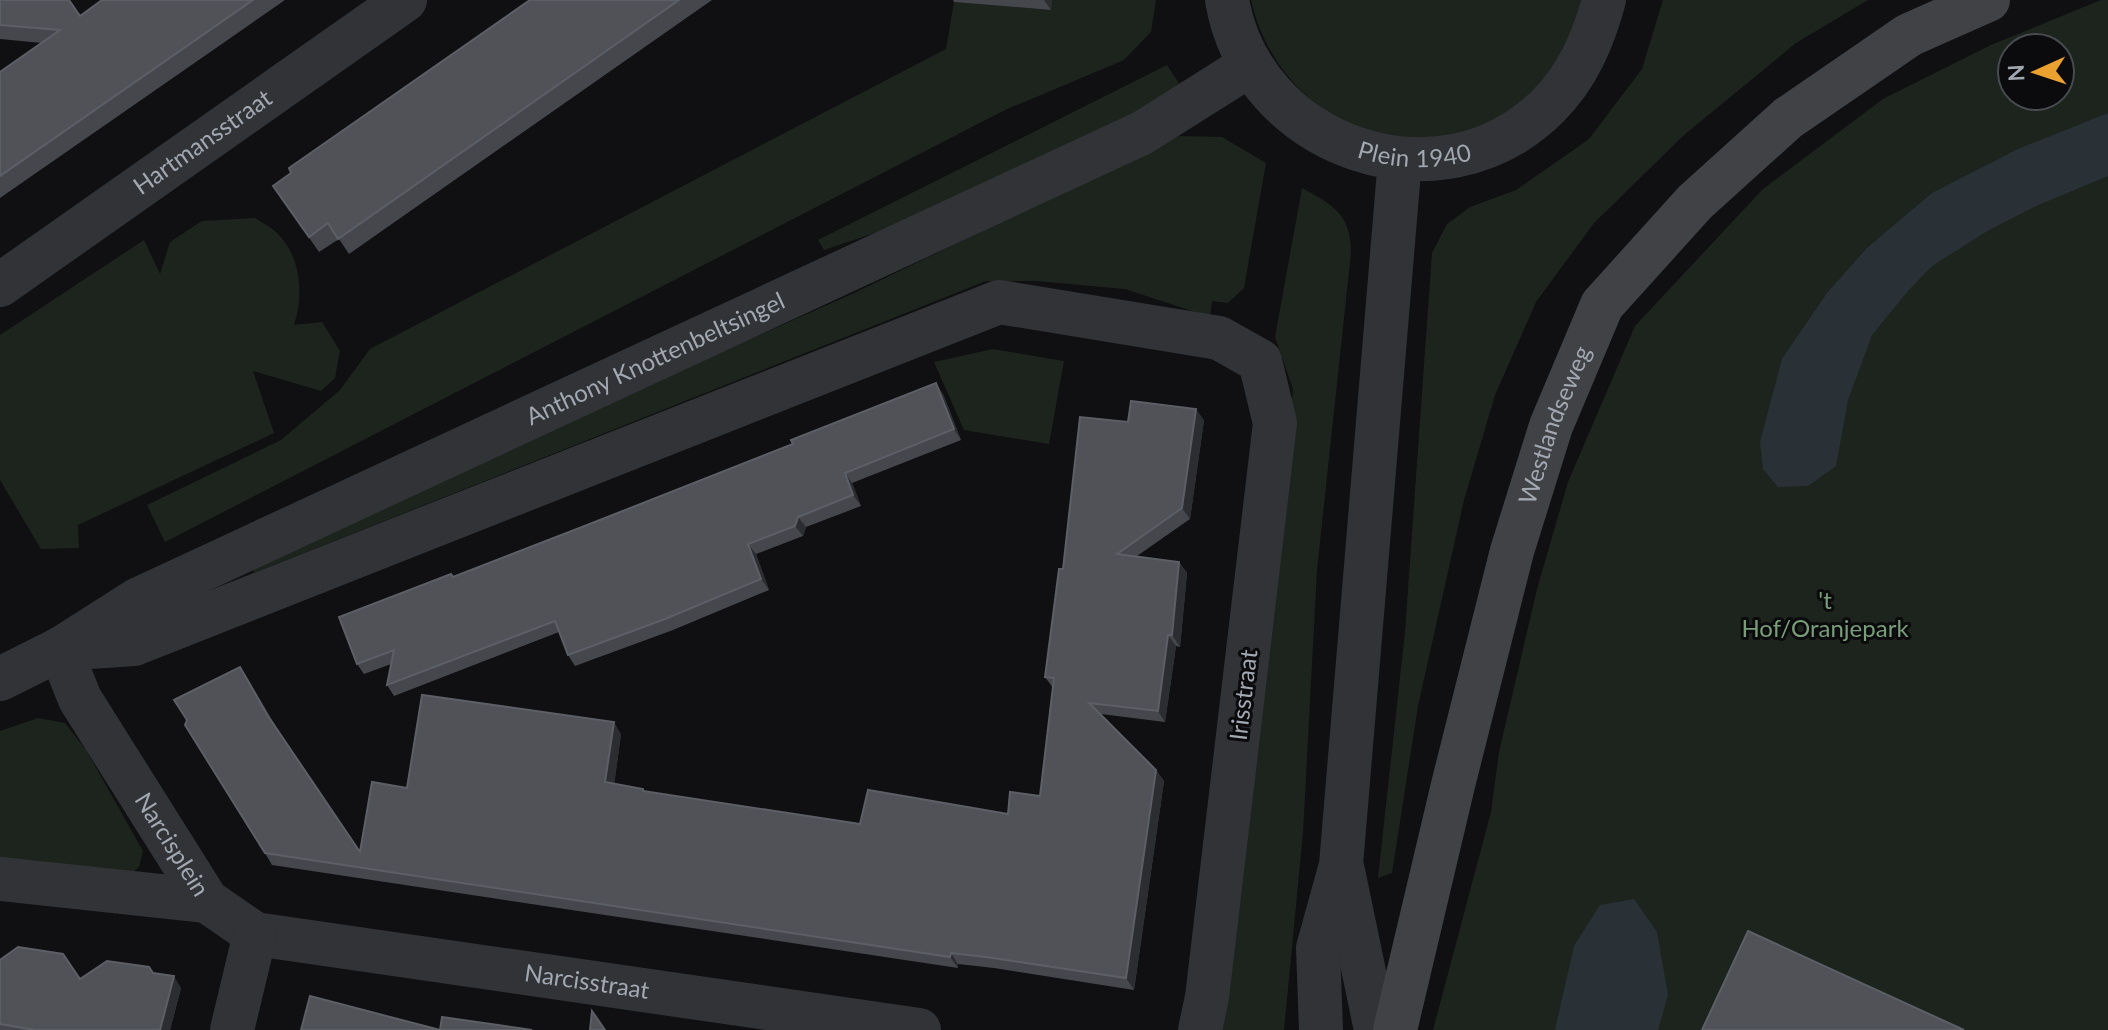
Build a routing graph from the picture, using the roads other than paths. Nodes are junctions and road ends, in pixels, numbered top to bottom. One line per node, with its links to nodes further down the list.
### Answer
1 (405, 0): 7 (street, Hartmansstraat)
2 (1227, 0): 5 (street, Plein 1940)
3 (1604, 0): 6 (street, Plein 1940)
4 (1988, 0): 20 (main road, Westlandseweg)
5 (1250, 65): 6 (street, Plein 1940); 9 (street, Anthony Knottenbeltsingel)
6 (1400, 159): 11 (street)
7 (0, 285)
8 (1260, 361): 9 (street, Anthony Knottenbeltsingel); 17 (street, Irisstraat)
9 (60, 649): 10 (street, Anthony Knottenbeltsingel); 13 (street, Narcisplein)
10 (0, 679)
11 (1341, 865): 18 (street); 19 (street)
12 (0, 879): 13 (street, Narcisplein)
13 (207, 901): 14 (street)
14 (255, 934): 15 (street); 16 (street, Narcisstraat)
15 (232, 1030)
16 (919, 1030)
17 (1200, 1030)
18 (1321, 1030)
19 (1376, 1030)
20 (1395, 1030)

